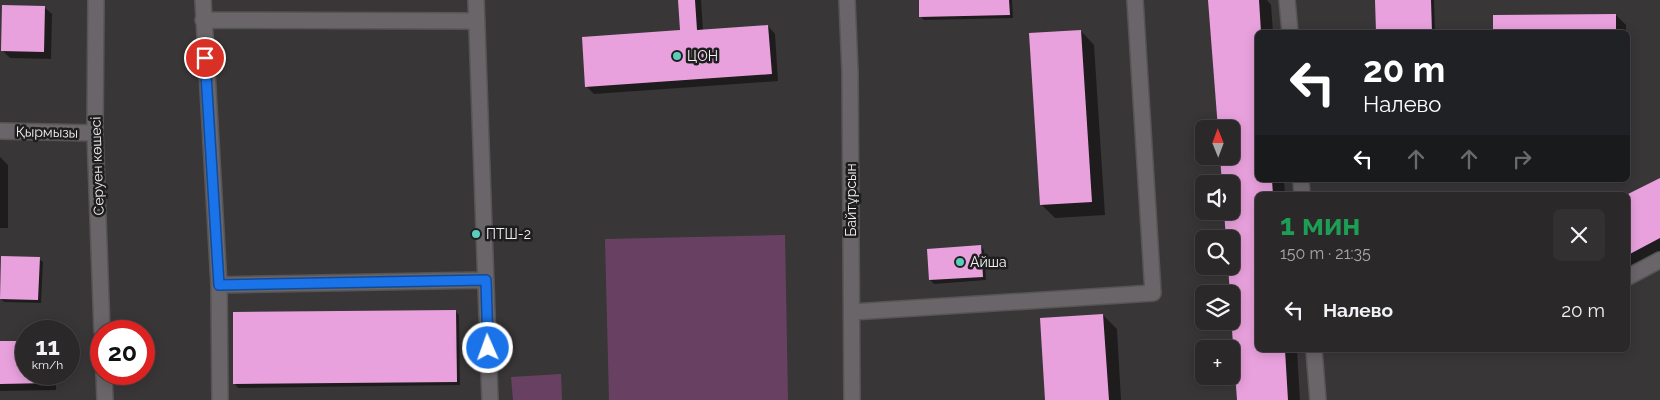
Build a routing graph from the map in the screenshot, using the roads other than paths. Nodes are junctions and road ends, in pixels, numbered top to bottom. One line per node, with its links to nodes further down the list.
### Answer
1 (96, 0): 11 (street, Серуен көшесі)
2 (202, 0): 7 (street)
3 (476, 0): 8 (street)
4 (847, 0): 16 (street, Байтұрсын)
5 (1135, 0): 16 (street)
6 (1287, 0): 9 (street)
7 (203, 20): 8 (street); 15 (street)
8 (477, 21): 14 (street)
9 (1290, 30)
10 (0, 131): 11 (street, Қырмызы)
11 (95, 133): 17 (street, Серуен көшесі)
12 (1660, 260): 13 (street)
13 (1630, 276)
14 (486, 280): 15 (street); 22 (street)
15 (219, 285): 21 (street)
16 (852, 312): 23 (street, Байтұрсын)
17 (102, 320)
18 (1314, 352): 24 (street)
19 (104, 385): 20 (street)
20 (105, 400)
21 (220, 400)
22 (490, 400)
23 (852, 400)
24 (1318, 400)

